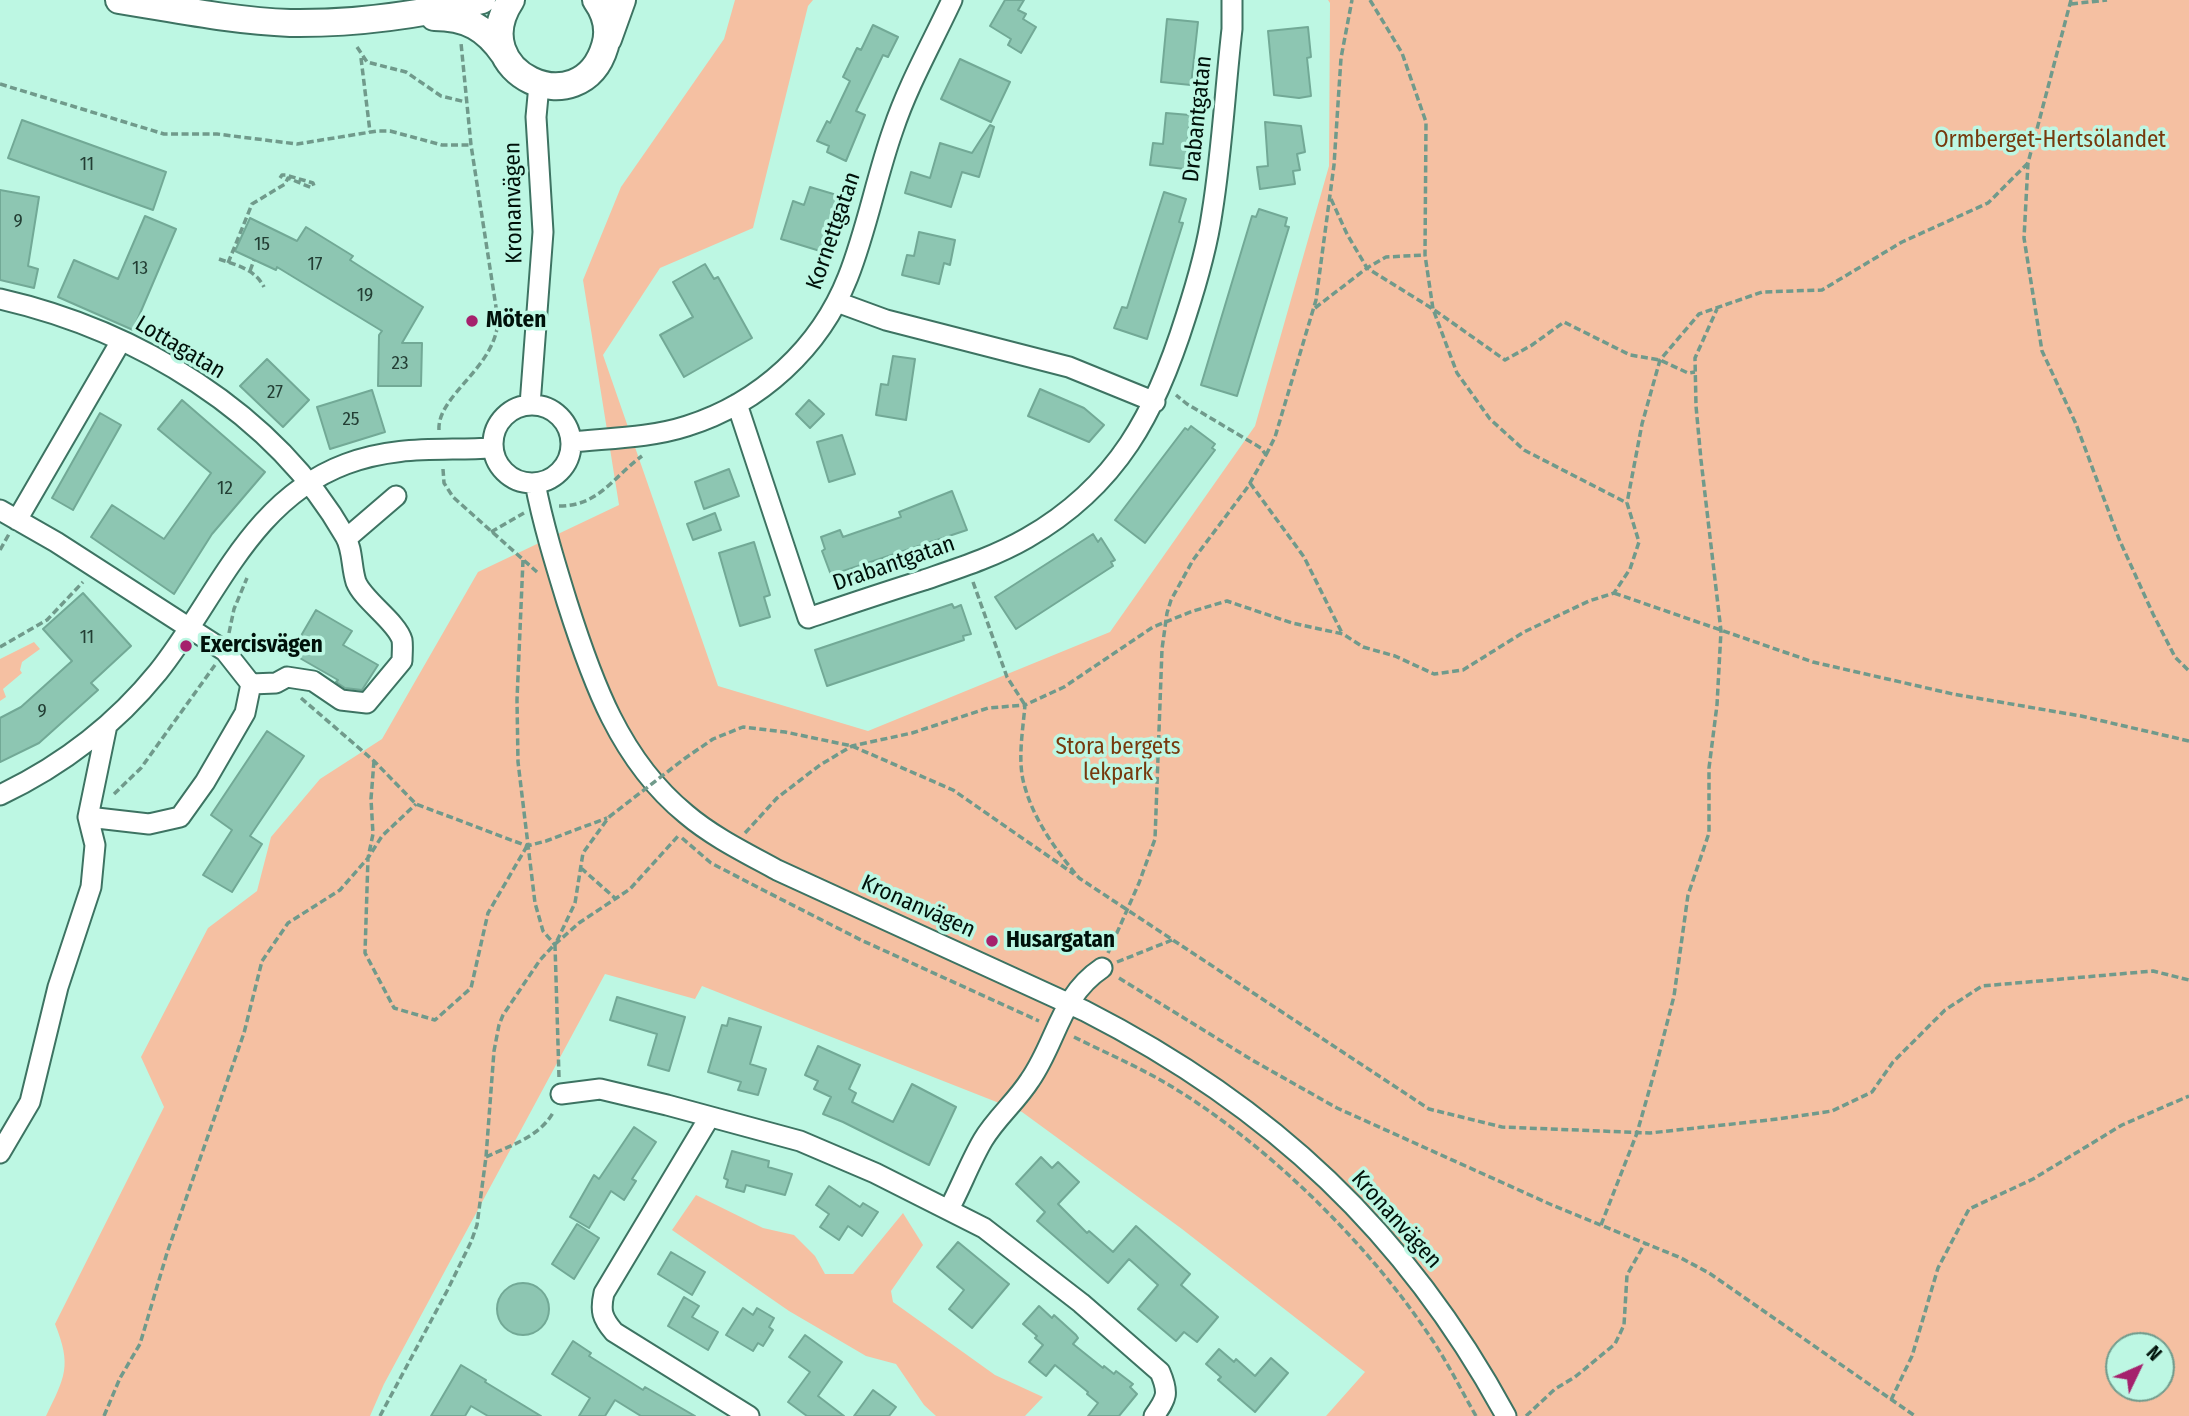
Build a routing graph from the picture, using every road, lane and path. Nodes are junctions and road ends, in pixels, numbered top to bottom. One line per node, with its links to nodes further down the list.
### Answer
1 (119, 0): 12 (main road)
2 (482, 0): 12 (main road)
3 (511, 0): 17 (main road)
4 (596, 0): 15 (main road)
5 (622, 0): 15 (main road)
6 (952, 0): 34 (street, Kornettgatan)
7 (1232, 0): 41 (street, Drabantgatan)
8 (1352, 0): 25 (path)
9 (1370, 0): 26 (path)
10 (2107, 0): 11 (path)
11 (2071, 2): 23 (path)
12 (401, 17): 17 (main road)
13 (460, 33): 20 (path)
14 (356, 47): 16 (path)
15 (605, 48): 19 (main road)
16 (361, 55): 20 (path); 21 (path)
17 (505, 56): 19 (main road)
18 (0, 84): 21 (path)
19 (538, 85): 43 (street, Kronanvägen)
20 (466, 102): 22 (path)
21 (370, 132): 22 (path)
22 (471, 145): 46 (path)
23 (2028, 163): 35 (path); 70 (path)
24 (280, 178): 29 (path)
25 (1330, 197): 30 (path); 37 (path)
26 (1425, 254): 30 (path); 36 (path)
27 (219, 259): 29 (path)
28 (254, 260): 31 (path)
29 (228, 263): 31 (path)
30 (1367, 268): 36 (path); 37 (path)
31 (250, 271): 32 (path)
32 (264, 287)
33 (0, 299): 38 (street, Lottagatan)
34 (837, 302): 41 (street); 42 (street, Kornettgatan)
35 (1718, 307): 39 (path); 40 (path)
36 (1433, 309): 39 (path); 53 (path)
37 (1313, 310): 48 (path)
38 (121, 341): 49 (street, Lottagatan); 55 (street)
39 (1660, 360): 40 (path); 53 (path)
40 (1695, 372): 66 (path)
41 (1159, 393): 48 (path); 59 (street, Drabantgatan)
42 (737, 404): 44 (street, Kornettgatan); 59 (street, Drabantgatan)
43 (530, 405): 44 (street); 45 (street)
44 (571, 442): 51 (street)
45 (492, 448): 46 (street); 51 (street)
46 (441, 451): 49 (street); 56 (path)
47 (649, 452): 54 (path)
48 (1266, 455): 50 (path)
49 (309, 482): 57 (street, Lottagatan); 65 (street)
50 (1250, 483): 64 (path); 67 (path)
51 (535, 484): 54 (street, Kronanvägen)
52 (396, 496): 57 (street)
53 (1627, 503): 63 (path)
54 (540, 508): 56 (path); 87 (street, Kronanvägen)
55 (9, 515): 60 (street)
56 (491, 532): 58 (path)
57 (347, 538): 71 (street)
58 (523, 560): 62 (path); 86 (path)
59 (968, 565): 73 (path)
60 (96, 568): 65 (street); 68 (path)
61 (248, 577): 69 (path)
62 (542, 577)
63 (1614, 593): 66 (path); 67 (path)
64 (1165, 623): 67 (path); 73 (path); 92 (path)
65 (188, 628): 69 (street); 74 (street)
66 (1721, 631): 75 (path); 102 (path)
67 (1343, 635)
68 (0, 647)
69 (225, 652): 72 (street); 82 (path)
70 (2189, 671)
71 (275, 682): 72 (street); 77 (path)
72 (251, 684): 82 (street)
73 (1025, 705): 76 (path); 90 (path)
74 (107, 725): 79 (street); 82 (street)
75 (2189, 741)
76 (852, 746): 83 (path, bridge); 87 (path); 90 (path)
77 (374, 761): 81 (path); 88 (path)
78 (638, 789): 80 (path)
79 (0, 795)
80 (644, 796)
81 (416, 804): 86 (path); 88 (path)
82 (88, 817): 103 (street)
83 (609, 817): 86 (path); 89 (path)
84 (673, 828): 85 (path)
85 (679, 835): 91 (path); 98 (path)
86 (527, 846): 88 (path); 94 (path)
87 (733, 846): 97 (street, Kronanvägen)
88 (368, 858): 109 (path)
89 (581, 868): 91 (path); 94 (path)
90 (1079, 878): 92 (path)
91 (616, 899): 94 (path)
92 (1126, 909): 93 (path); 95 (path)
93 (1172, 940): 95 (path); 102 (path)
94 (555, 945): 99 (path); 104 (path)
95 (1102, 968): 97 (street); 106 (path)
96 (2189, 980): 102 (path)
97 (1067, 1003): 98 (street); 114 (street, Kronanvägen)
98 (1056, 1029): 105 (street); 113 (path)
99 (561, 1094): 101 (street); 104 (path)
100 (2189, 1096): 108 (path)
101 (709, 1118): 105 (street); 111 (street)
102 (1637, 1133): 106 (path)
103 (0, 1153)
104 (485, 1157): 110 (path)
105 (950, 1209): 112 (street)
106 (1601, 1225): 107 (path)
107 (1645, 1243): 108 (path); 115 (path)
108 (1891, 1400): 116 (path)
109 (104, 1416)
110 (380, 1416)
111 (749, 1416)
112 (1154, 1416)
113 (1476, 1416)
114 (1506, 1416)
115 (1526, 1416)
116 (1915, 1416)

